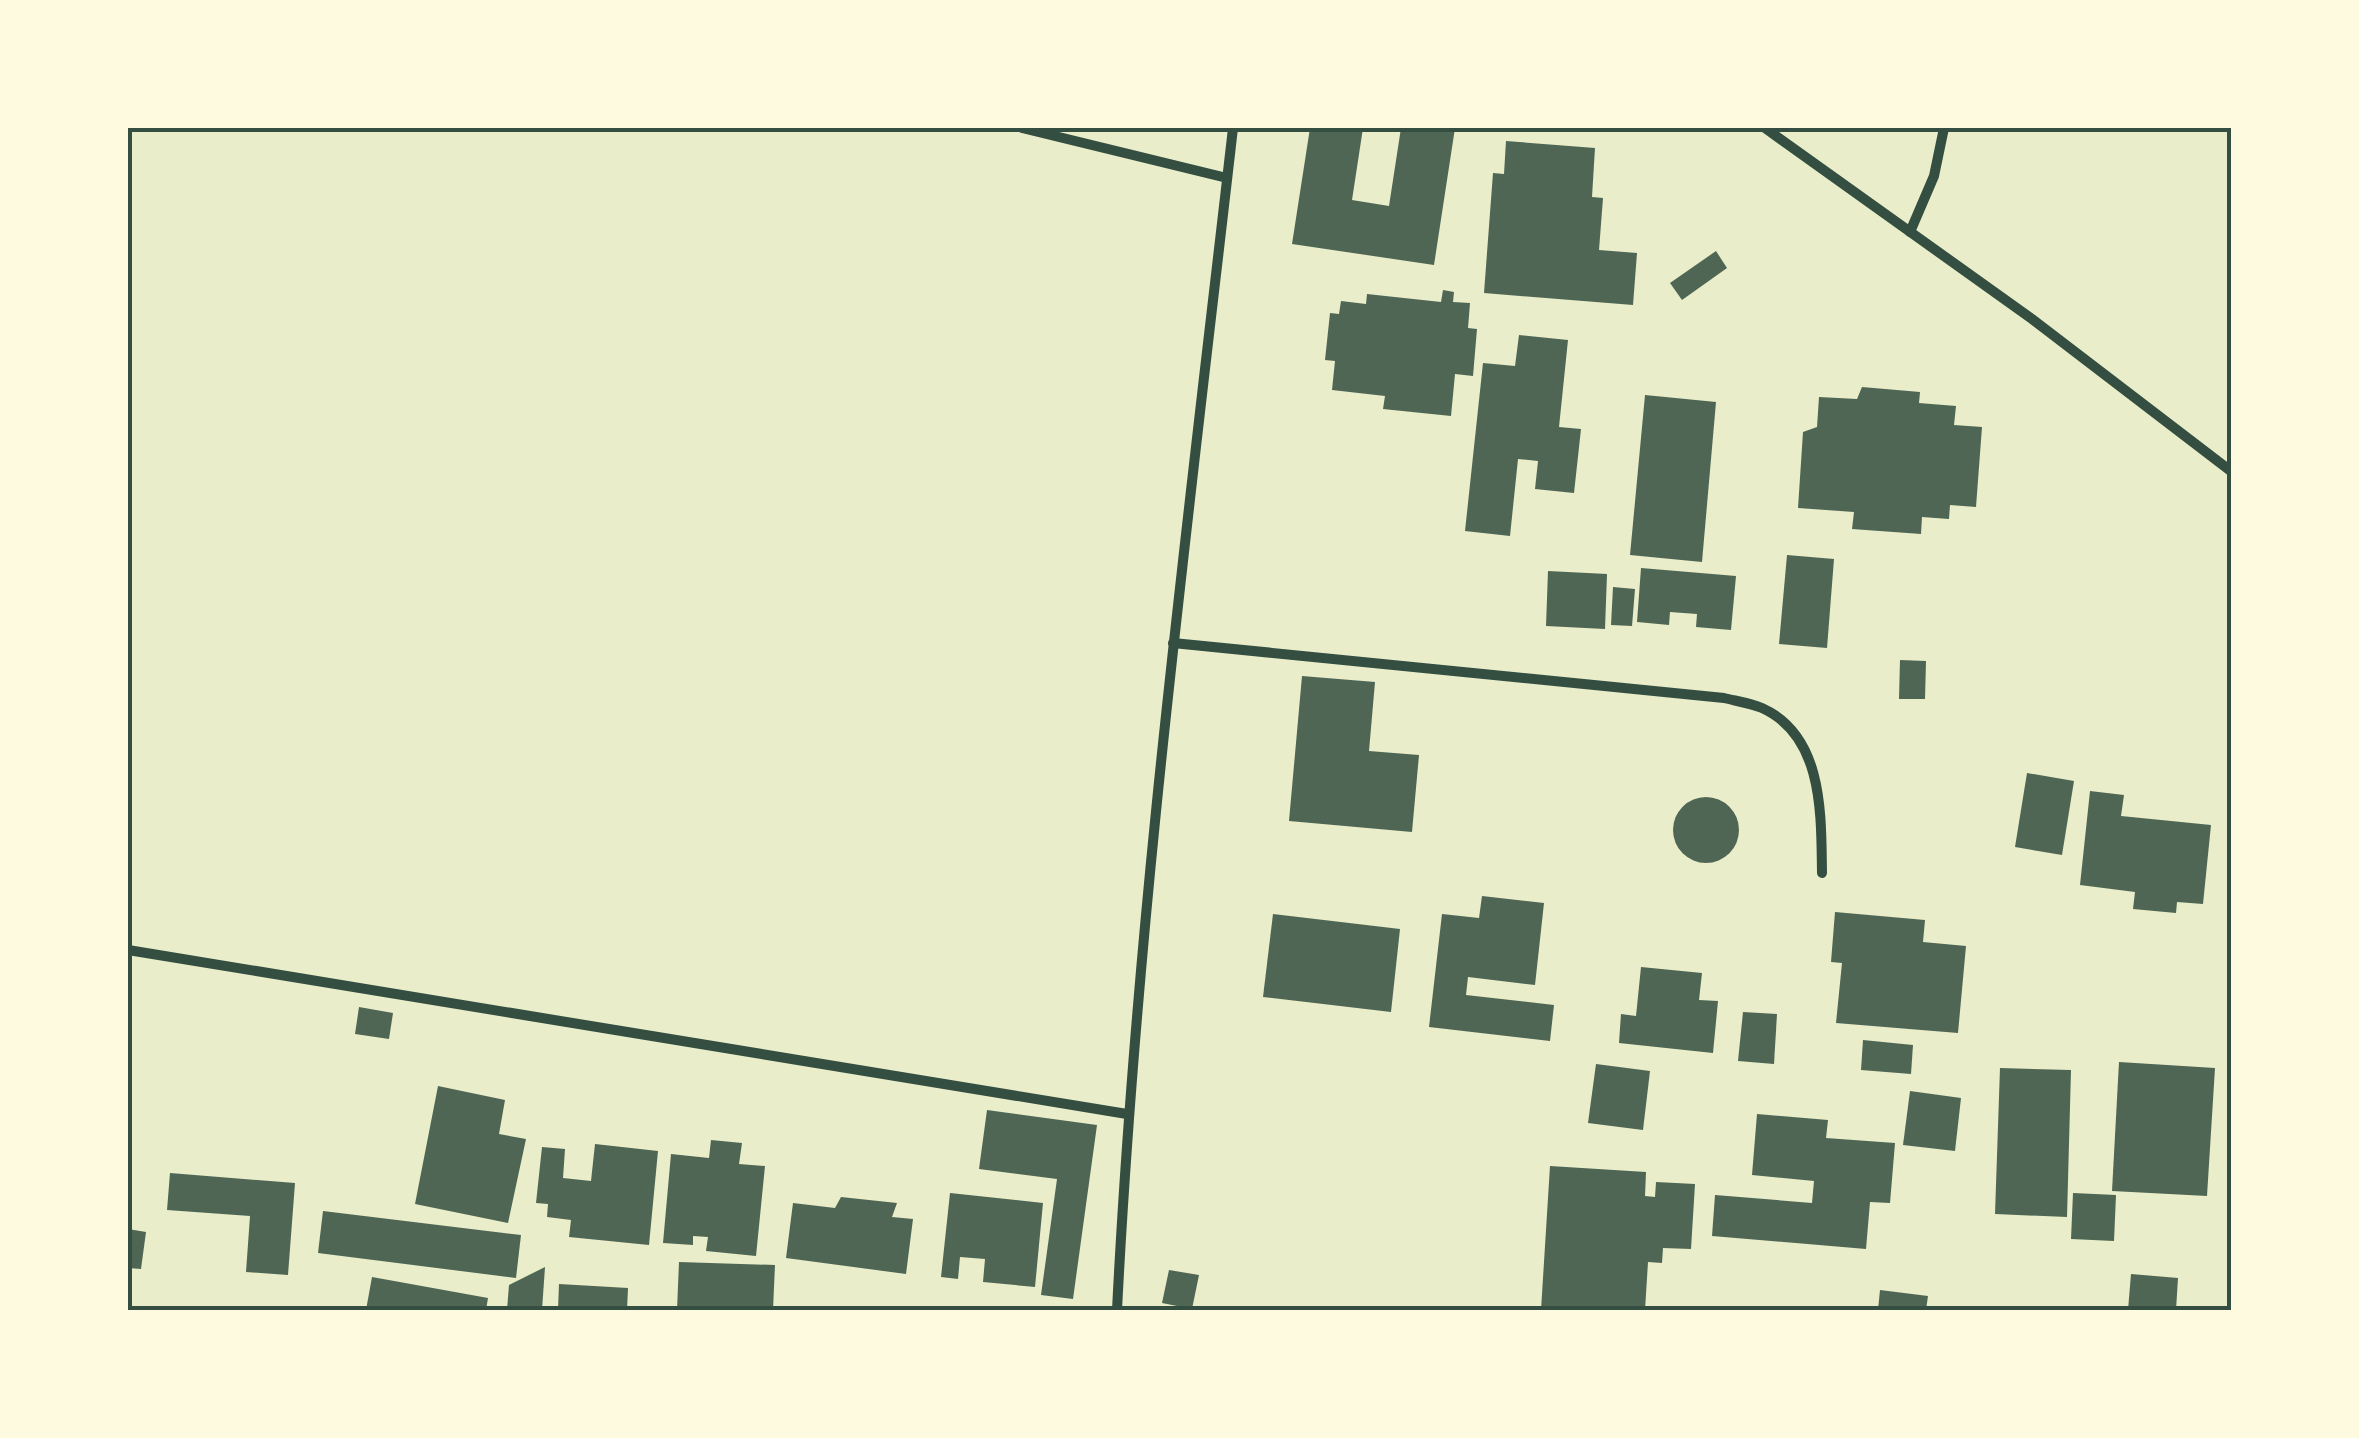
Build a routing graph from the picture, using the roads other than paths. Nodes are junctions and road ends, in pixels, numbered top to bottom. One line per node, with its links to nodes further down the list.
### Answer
1 (1022, 128): 5 (street)
2 (1233, 128): 5 (street)
3 (1764, 128): 6 (street)
4 (1944, 128): 6 (street)
5 (1227, 178): 8 (street)
6 (1910, 232): 7 (street)
7 (2232, 472)
8 (1173, 644): 9 (street); 11 (street)
9 (1822, 873)
10 (128, 950): 11 (street)
11 (1127, 1114): 12 (street)
12 (1118, 1310)

